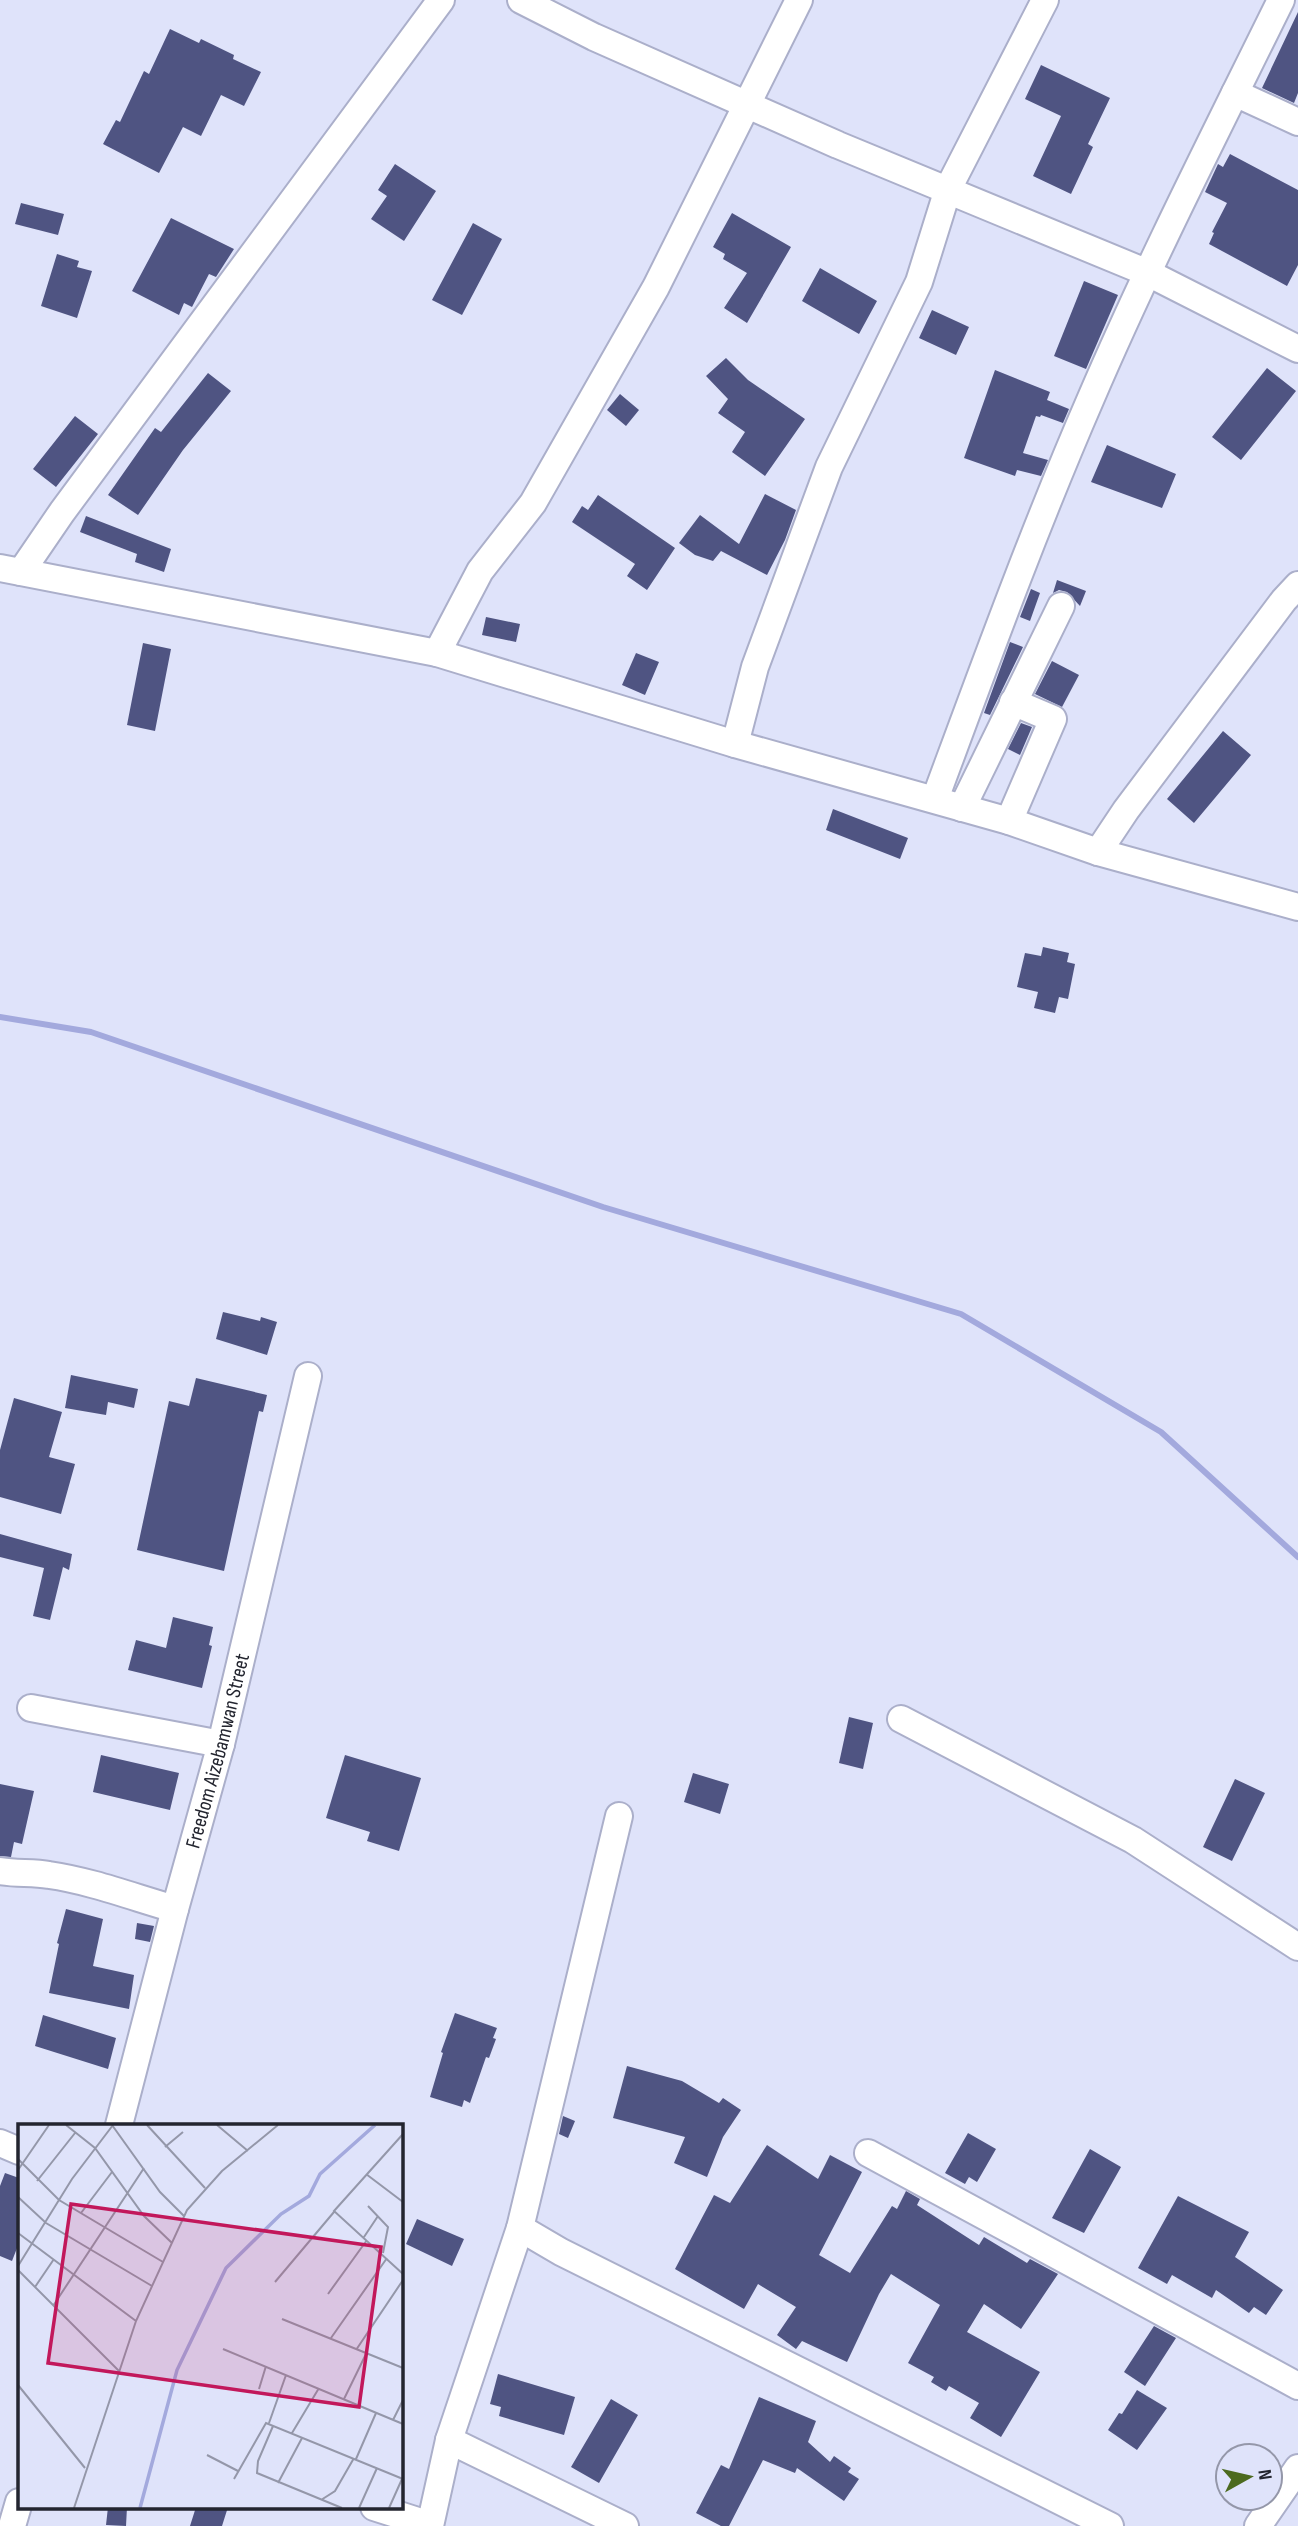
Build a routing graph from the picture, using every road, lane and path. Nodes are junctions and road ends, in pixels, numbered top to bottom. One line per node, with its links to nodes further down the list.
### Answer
1 (441, 0): 12 (street)
2 (521, 0): 7 (street)
3 (799, 0): 7 (street)
4 (1045, 0): 9 (street)
5 (1281, 0): 6 (street)
6 (1236, 93): 8 (street); 10 (street)
7 (746, 102): 9 (street); 15 (street)
8 (1298, 122)
9 (948, 189): 10 (street); 17 (street)
10 (1147, 273): 11 (street); 18 (street)
11 (1298, 349)
12 (11, 570): 15 (street)
13 (1298, 585): 21 (street)
14 (1061, 606): 16 (street)
15 (437, 653): 17 (street)
16 (1013, 702): 19 (street); 20 (street)
17 (735, 744): 18 (street)
18 (935, 799): 19 (street)
19 (962, 808): 20 (street)
20 (1009, 821): 21 (street)
21 (1098, 852): 22 (street)
22 (1298, 907)
23 (308, 1376): 26 (street, Freedom Aizebamwan Street)
24 (31, 1708): 26 (street)
25 (901, 1719): 30 (street)
26 (221, 1744): 29 (street, Freedom Aizebamwan Street)
27 (619, 1816): 35 (street)
28 (0, 1871): 29 (street)
29 (175, 1909): 31 (street, Freedom Aizebamwan Street)
30 (1298, 1947)
31 (119, 2124)
32 (0, 2143): 33 (street)
33 (18, 2151)
34 (868, 2153): 36 (street)
35 (520, 2228): 37 (street); 44 (street)
36 (1298, 2386)
37 (449, 2440): 41 (street); 43 (street)
38 (1298, 2468): 45 (street)
39 (18, 2505): 42 (street)
40 (377, 2508): 41 (street)
41 (430, 2525)
42 (12, 2526)
43 (625, 2526)
44 (1110, 2526)
45 (1258, 2526)

